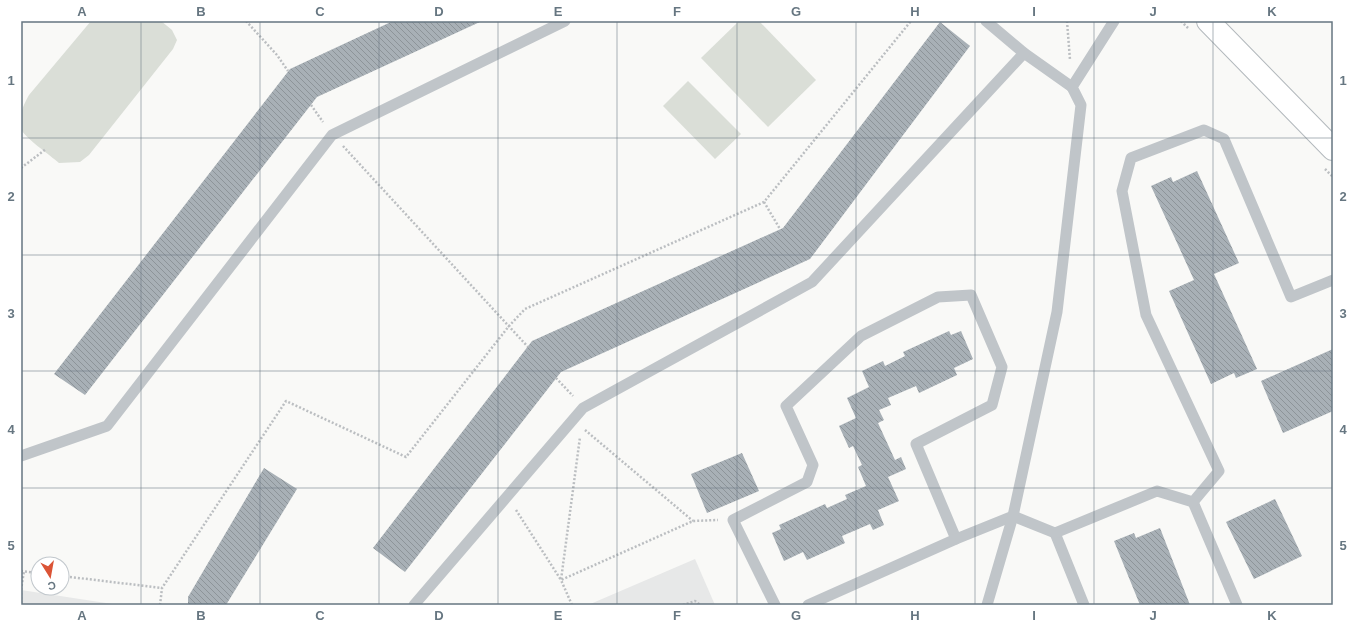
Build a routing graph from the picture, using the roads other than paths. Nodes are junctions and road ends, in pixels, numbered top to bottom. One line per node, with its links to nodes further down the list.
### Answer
1 (565, 21): 9 (lane)
2 (986, 21): 5 (lane)
3 (1114, 21): 6 (lane)
4 (1208, 21): 7 (street)
5 (1024, 53): 6 (lane); 14 (lane)
6 (1072, 87): 11 (lane)
7 (1333, 149)
8 (1333, 280): 10 (lane)
9 (21, 456)
10 (1193, 502): 12 (lane); 19 (lane)
11 (1013, 516): 12 (lane); 13 (lane); 17 (lane)
12 (1055, 533): 18 (lane)
13 (956, 539): 15 (lane); 16 (lane)
14 (414, 605)
15 (774, 605)
16 (808, 605)
17 (987, 605)
18 (1084, 605)
19 (1237, 605)

